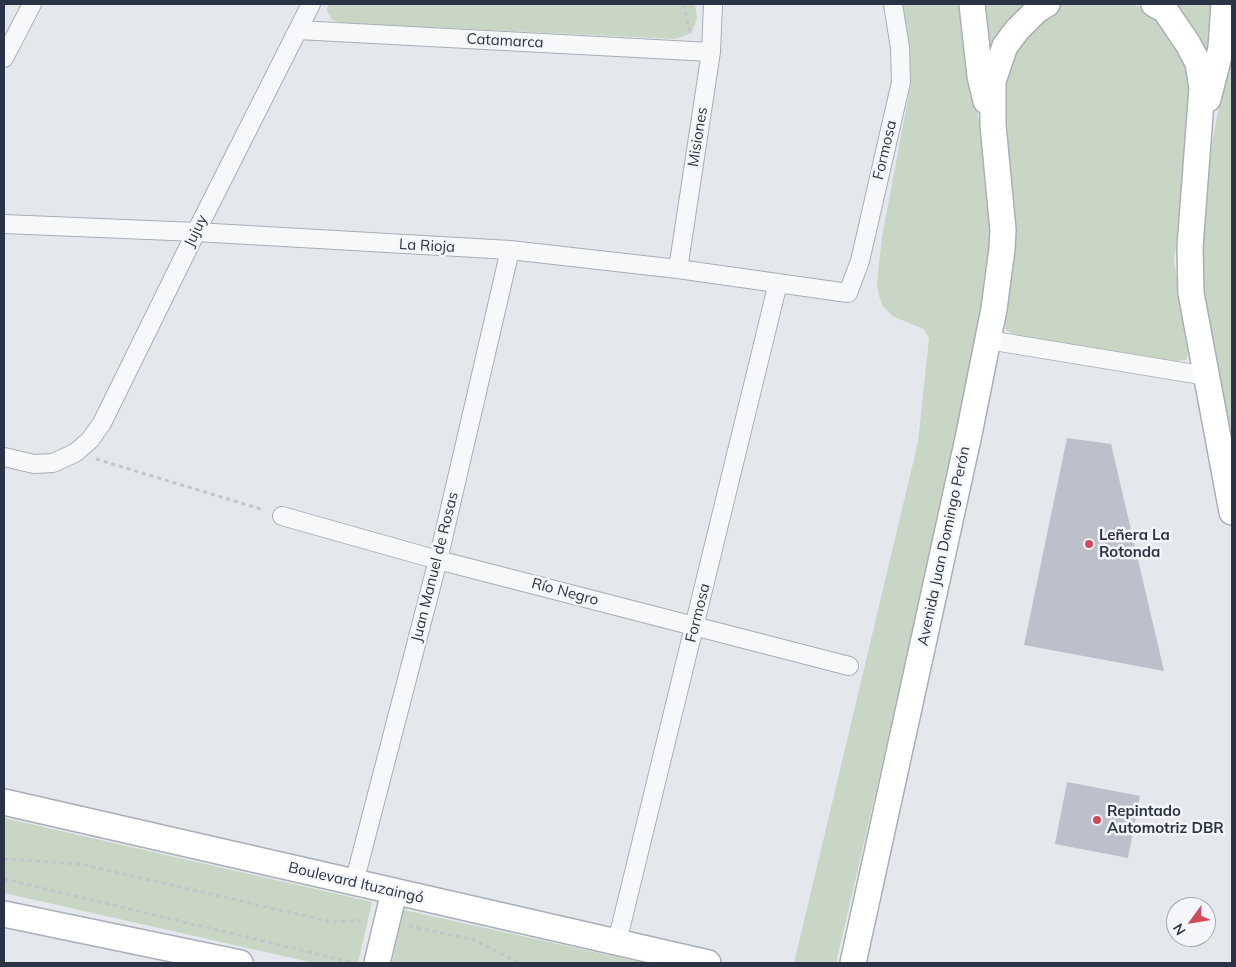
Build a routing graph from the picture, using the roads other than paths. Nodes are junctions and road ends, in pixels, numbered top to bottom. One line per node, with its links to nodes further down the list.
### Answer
1 (32, 4): 11 (street)
2 (312, 4): 9 (street, Jujuy)
3 (712, 4): 10 (street, Misiones)
4 (893, 4): 19 (street, Formosa)
5 (972, 4): 12 (main road, Avenida Juan Domingo Perón)
6 (1047, 4): 12 (main road, Avenida Juan Domingo Perón)
7 (1154, 4): 13 (main road)
8 (1224, 4): 13 (main road)
9 (298, 30): 10 (street, Catamarca); 15 (street, Jujuy)
10 (703, 52): 17 (street, Misiones)
11 (4, 58)
12 (993, 125): 20 (main road, Avenida Juan Domingo Perón)
13 (1200, 130): 21 (main road)
14 (4, 224): 15 (street, La Rioja)
15 (196, 232): 16 (street, La Rioja); 22 (street, Jujuy)
16 (510, 250): 17 (street, La Rioja); 25 (street, Juan Manuel de Rosas)
17 (678, 269): 18 (street, La Rioja)
18 (778, 283): 19 (street, La Rioja); 26 (street, Formosa)
19 (848, 294)
20 (988, 340): 21 (street); 36 (main road, Avenida Juan Domingo Perón)
21 (1206, 376): 23 (main road)
22 (4, 457)
23 (1232, 512)
24 (282, 516): 25 (street, Río Negro)
25 (438, 560): 26 (street, Río Negro); 29 (street, Juan Manuel de Rosas)
26 (694, 626): 27 (street, Río Negro); 32 (street, Formosa)
27 (849, 666)
28 (4, 802): 29 (main road, Boulevard Ituzaingó)
29 (354, 883): 30 (main road, Boulevard Ituzaingó)
30 (394, 892): 32 (main road, Boulevard Ituzaingó); 34 (main road)
31 (4, 914): 33 (main road)
32 (617, 942): 35 (main road, Boulevard Ituzaingó)
33 (240, 963)
34 (377, 963)
35 (708, 963)
36 (853, 963)

